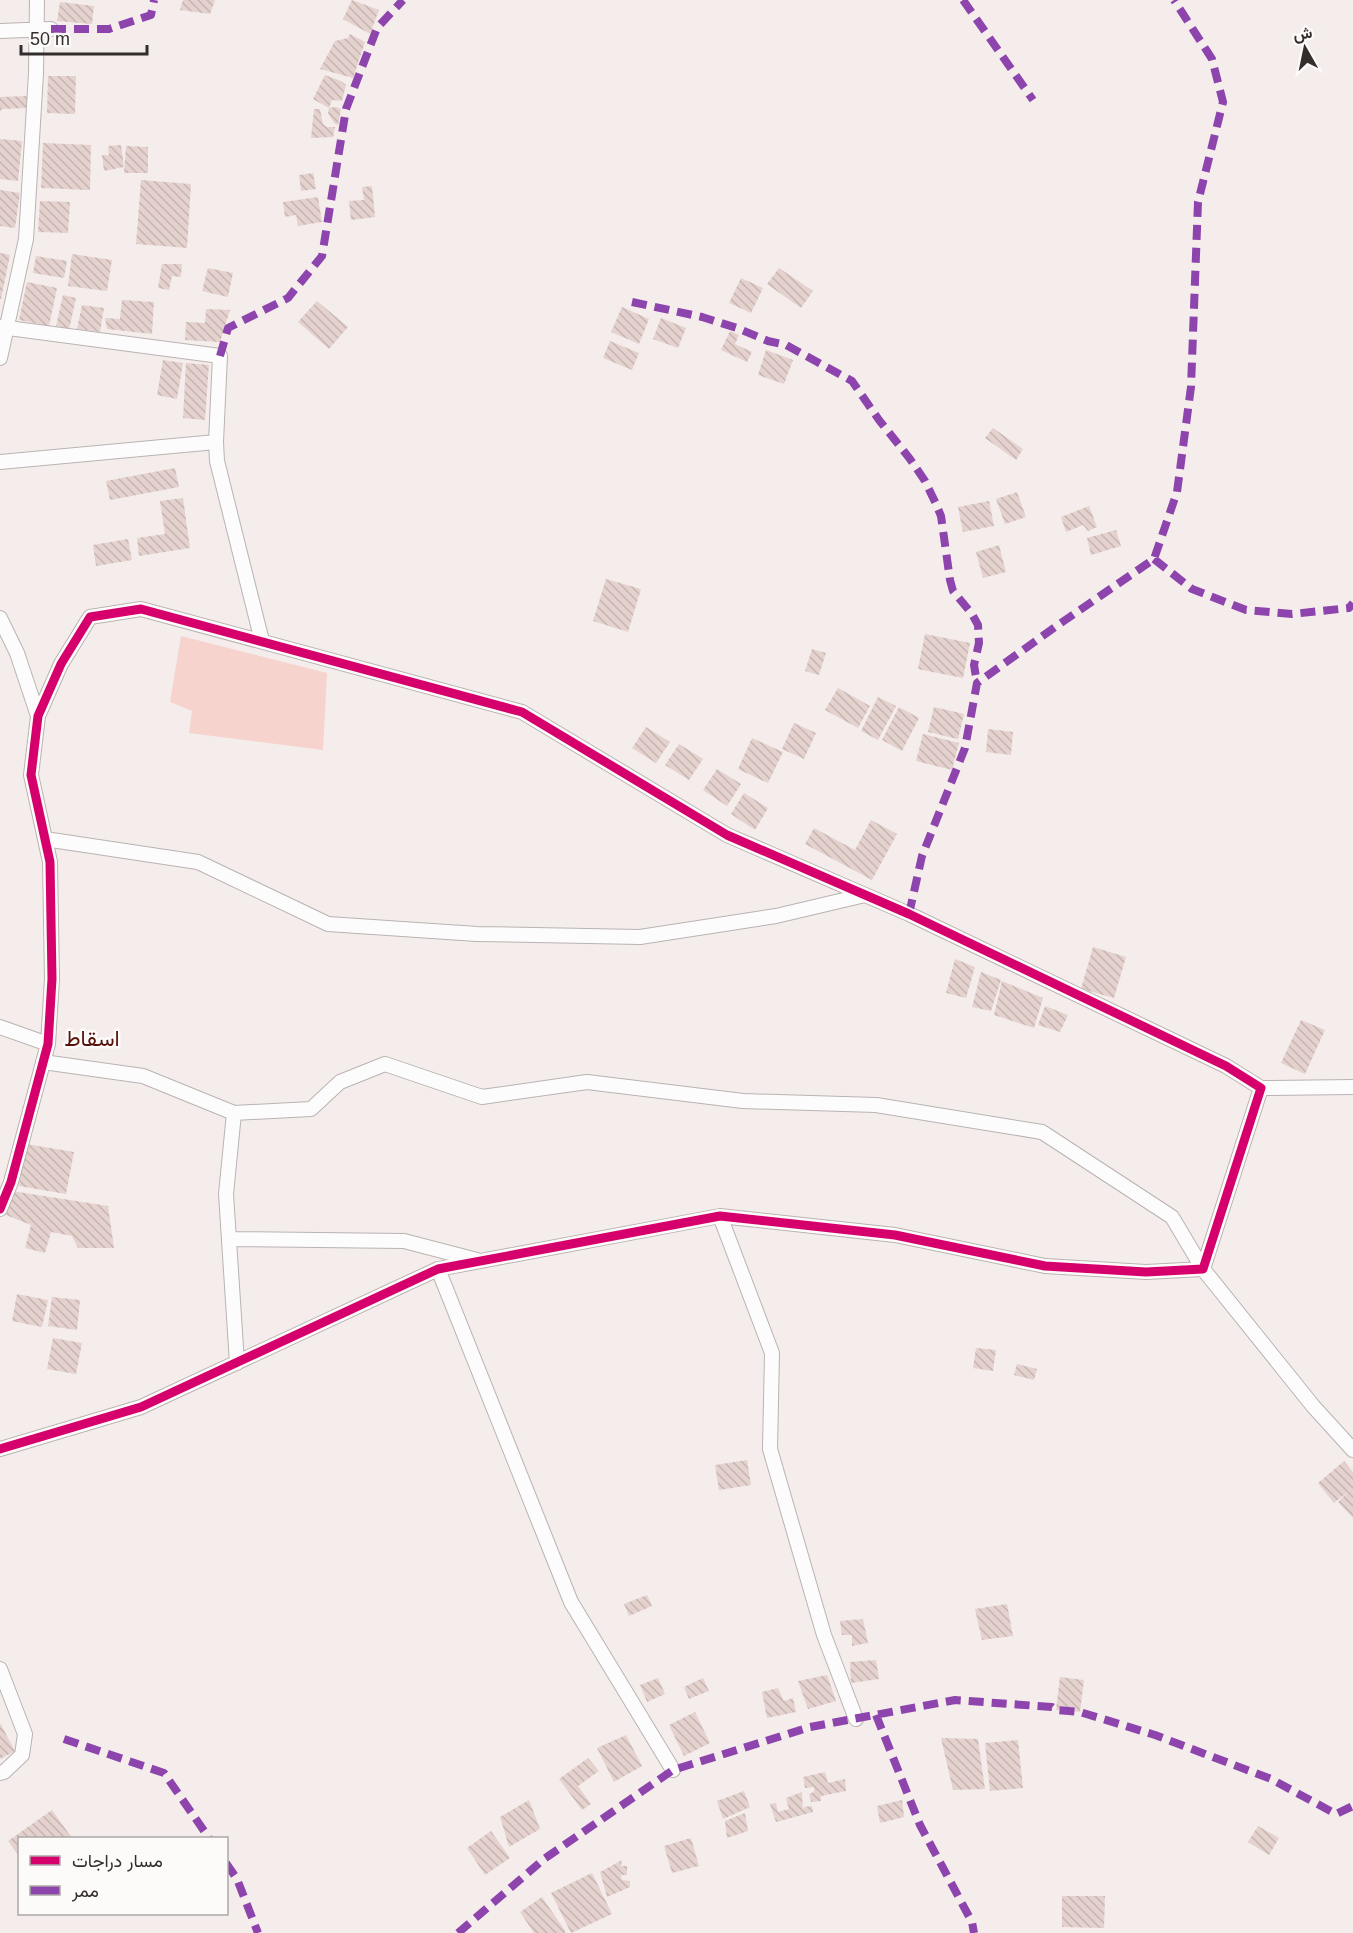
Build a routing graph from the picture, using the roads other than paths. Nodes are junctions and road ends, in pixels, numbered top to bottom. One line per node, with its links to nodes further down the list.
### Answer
1 (37, 0): 2 (street)
2 (44, 29): 3 (street); 4 (street)
3 (0, 31)
4 (3, 327): 5 (street); 6 (street)
5 (0, 358)
6 (216, 441): 7 (street); 9 (street)
7 (0, 462)
8 (0, 618): 10 (street)
9 (262, 641): 10 (street); 12 (street)
10 (38, 716): 11 (street)
11 (45, 838): 12 (street); 14 (street)
12 (865, 895): 17 (street)
13 (0, 1027): 14 (street)
14 (48, 1044): 15 (street)
15 (43, 1062): 18 (street); 19 (street)
16 (1353, 1087): 17 (street)
17 (1261, 1088): 25 (street)
18 (234, 1113): 22 (street); 25 (street)
19 (5, 1181): 20 (street)
20 (0, 1209)
21 (720, 1216): 23 (street); 25 (street); 30 (street)
22 (229, 1239): 23 (street); 26 (street)
23 (482, 1261): 24 (street)
24 (438, 1269): 26 (street); 31 (street)
25 (1203, 1269): 28 (street)
26 (237, 1363): 27 (street)
27 (0, 1449)
28 (1353, 1450)
29 (0, 1669): 32 (street)
30 (856, 1719)
31 (673, 1770)
32 (0, 1773)

